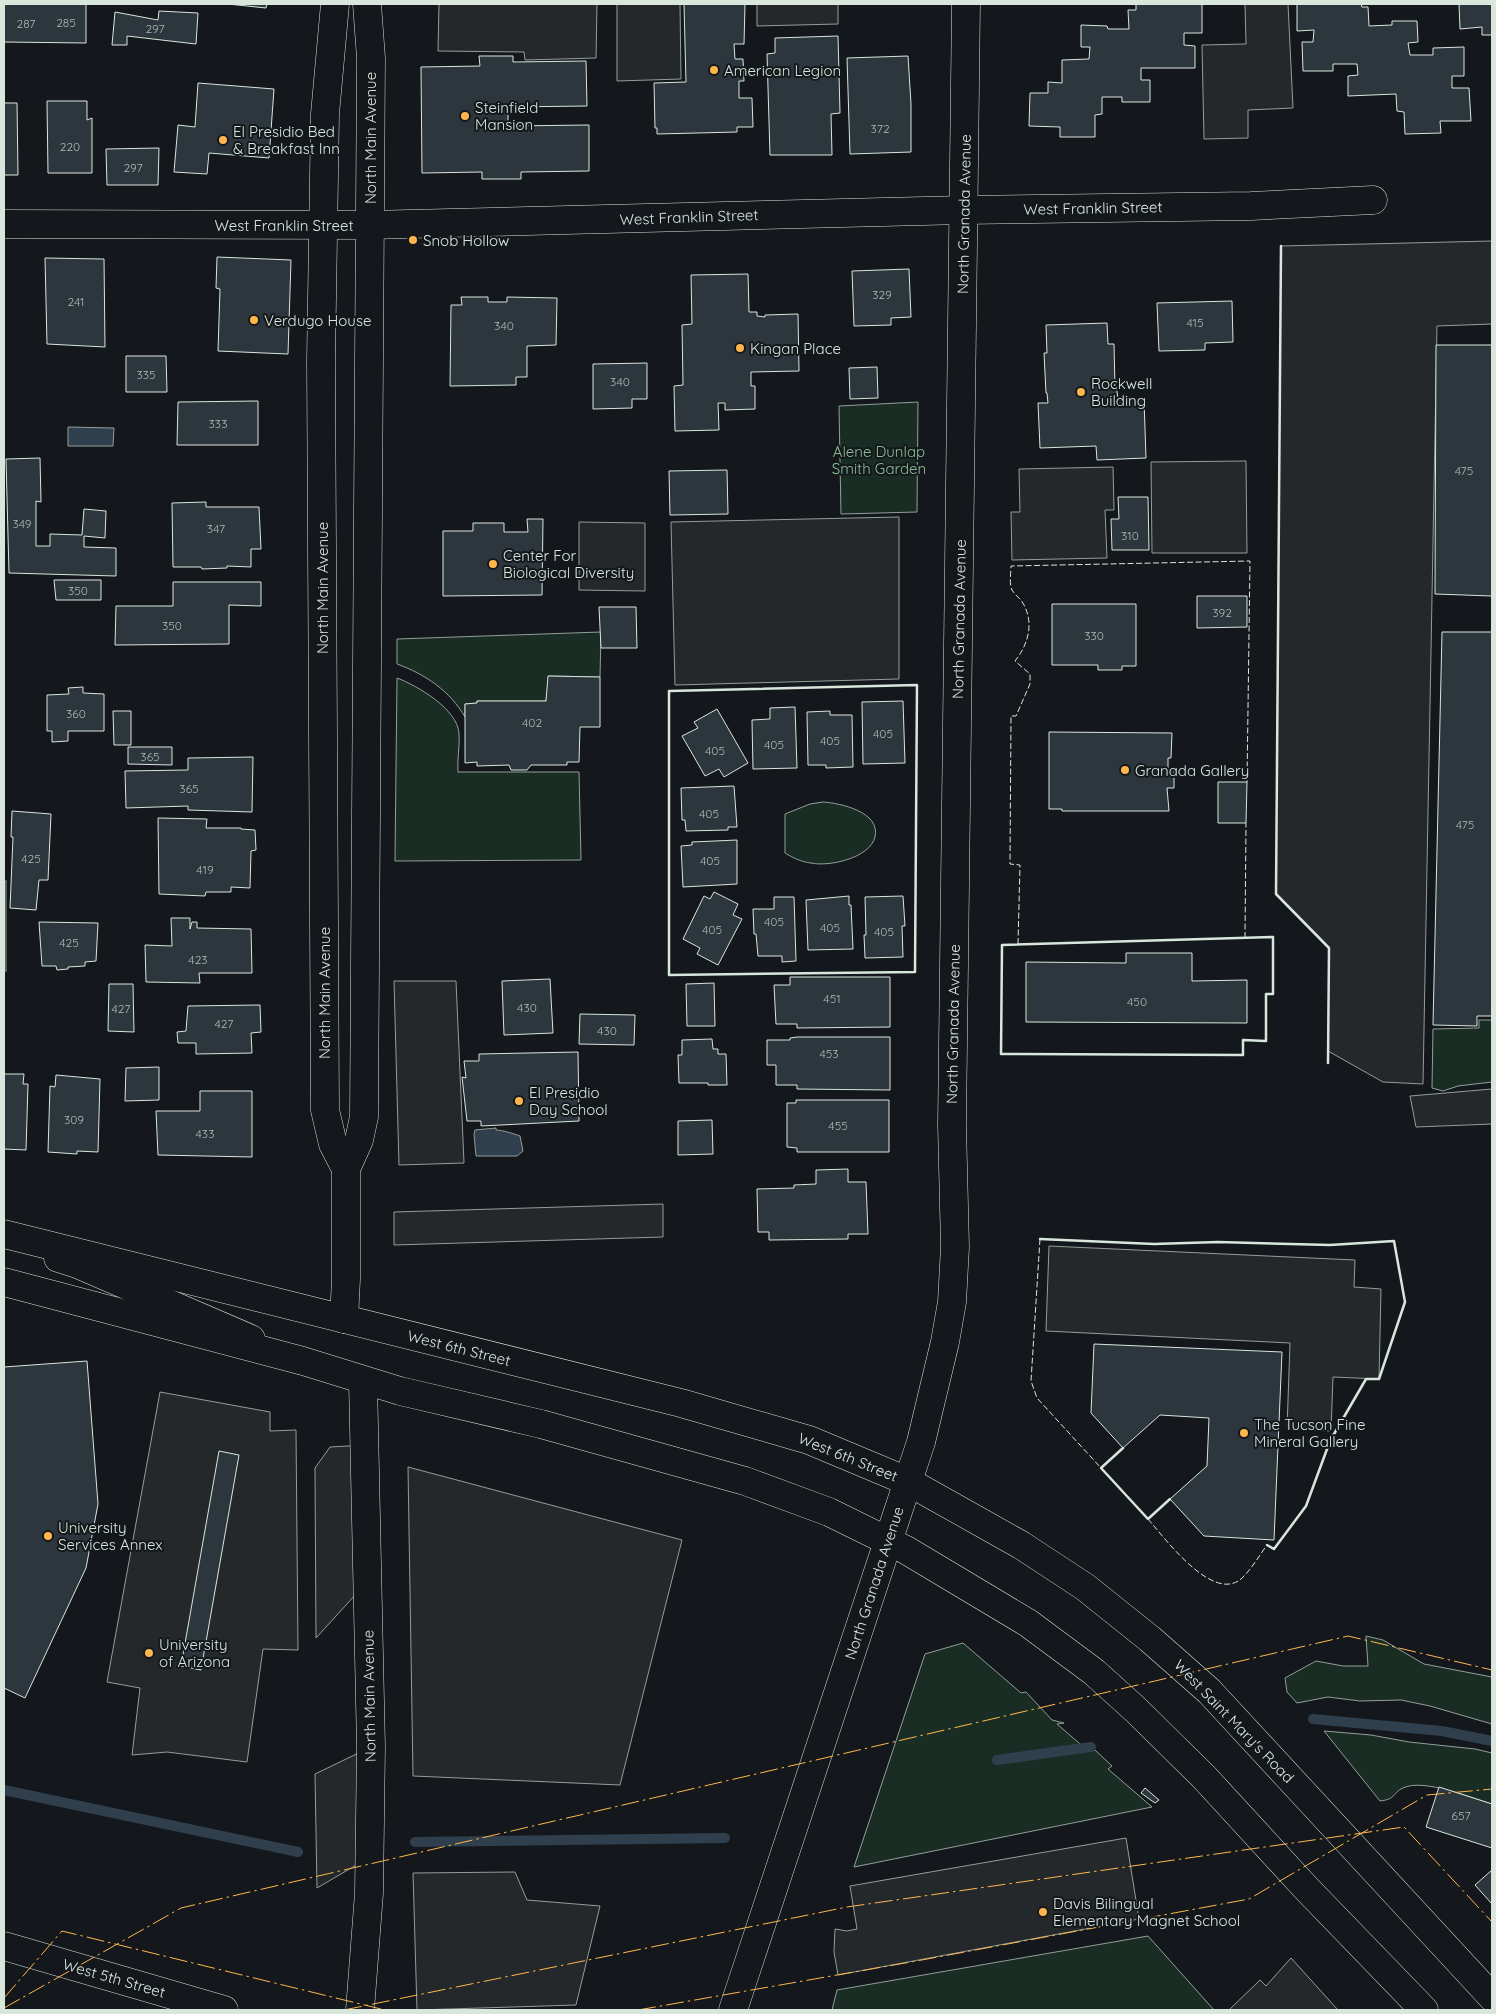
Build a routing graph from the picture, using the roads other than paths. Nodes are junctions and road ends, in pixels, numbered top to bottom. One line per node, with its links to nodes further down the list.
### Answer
1 (335, 4): 7 (main road, North Main Avenue)
2 (367, 4): 8 (main road, North Main Avenue)
3 (966, 4): 5 (main road, North Granada Avenue)
4 (1373, 200): 5 (main road, West Franklin Street)
5 (964, 210): 8 (main road, West Franklin Street); 16 (main road, North Granada Avenue)
6 (4, 224): 7 (main road, West Franklin Street)
7 (323, 225): 8 (main road, West Franklin Street); 9 (main road, North Main Avenue)
8 (369, 225): 9 (main road, North Main Avenue)
9 (346, 1169): 13 (main road, North Main Avenue)
10 (4, 1234): 13 (main road, West 6th Street)
11 (4, 1240): 14 (main road)
12 (4, 1282): 14 (main road)
13 (344, 1319): 16 (main road, West 6th Street)
14 (303, 1361): 15 (main road)
15 (363, 1381): 17 (main road); 21 (main road, North Main Avenue)
16 (908, 1481): 17 (main road, North Granada Avenue); 19 (main road, West Saint Mary's Road)
17 (888, 1542): 22 (main road, North Granada Avenue); 23 (main road)
18 (4, 1946): 20 (main road, West 5th Street)
19 (1492, 1997)
20 (224, 2010)
21 (360, 2010)
22 (733, 2010)
23 (1424, 2010)

